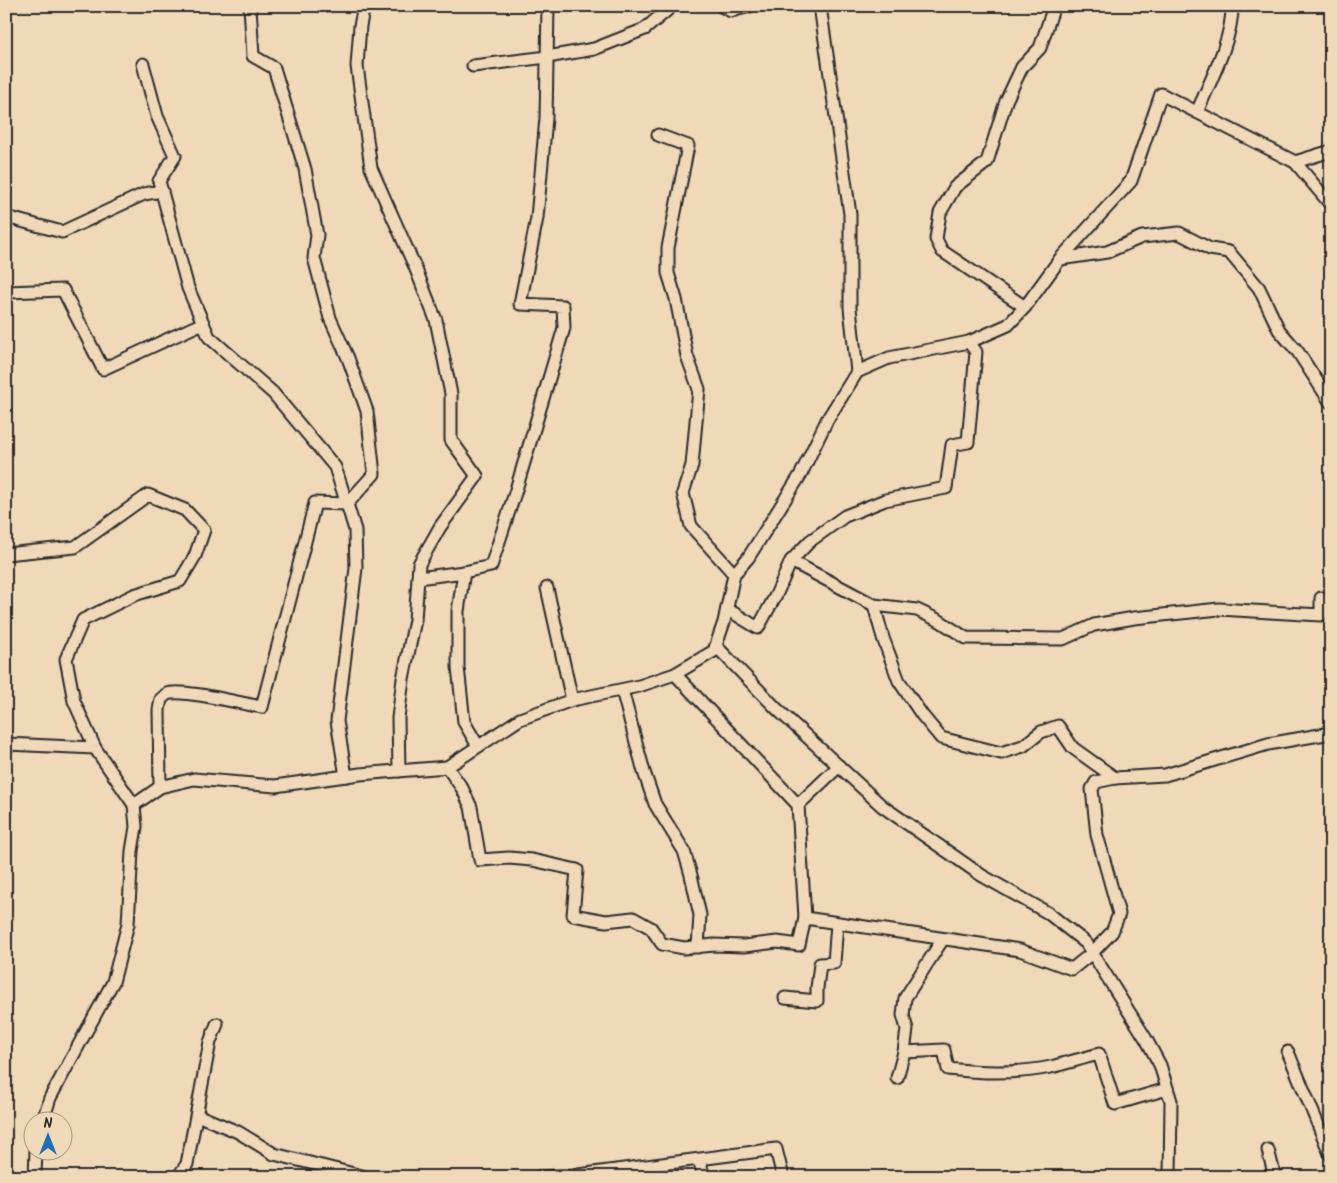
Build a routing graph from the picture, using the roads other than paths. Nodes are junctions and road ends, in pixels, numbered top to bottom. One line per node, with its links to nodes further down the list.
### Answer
1 (250, 6): 27 (street)
2 (364, 6): 32 (street)
3 (548, 6): 10 (street)
4 (672, 6): 10 (street)
5 (721, 6): 6 (street)
6 (750, 6)
7 (820, 6): 25 (street)
8 (1054, 6): 22 (street)
9 (1232, 6): 13 (street)
10 (548, 57): 12 (street); 30 (street)
11 (143, 64): 17 (street)
12 (472, 66)
13 (1197, 112): 16 (street); 20 (street)
14 (658, 135): 31 (street)
15 (1331, 151): 16 (street)
16 (1296, 162): 18 (street)
17 (162, 191): 19 (street); 23 (street)
18 (1331, 205)
19 (6, 217)
20 (1060, 259): 22 (street); 26 (street)
21 (6, 292): 23 (street)
22 (1025, 307): 24 (street)
23 (203, 323): 27 (street)
24 (969, 342): 25 (street); 29 (street)
25 (857, 372): 31 (street)
26 (1331, 403)
27 (347, 504): 48 (street); 50 (street)
28 (6, 554): 44 (street)
29 (791, 561): 35 (street); 36 (street)
30 (464, 572): 32 (street); 43 (street)
31 (734, 574): 36 (street)
32 (418, 578): 47 (street)
33 (547, 588): 40 (street)
34 (1331, 598): 35 (street)
35 (874, 605): 49 (street)
36 (727, 609): 37 (street)
37 (716, 646): 38 (street); 45 (street)
38 (675, 674): 39 (street); 52 (street)
39 (622, 690): 40 (street); 56 (street)
40 (572, 700): 43 (street)
41 (1331, 733): 49 (street)
42 (6, 744): 44 (street)
43 (478, 746): 46 (street)
44 (95, 748): 51 (street)
45 (839, 766): 52 (street); 57 (street)
46 (447, 767): 47 (street); 56 (street)
47 (399, 771): 48 (street)
48 (346, 776): 50 (street)
49 (1115, 778): 57 (street)
50 (160, 787): 51 (street)
51 (134, 805): 64 (street)
52 (798, 805): 53 (street)
53 (805, 918): 54 (street); 56 (street)
54 (837, 923): 55 (street); 58 (street)
55 (943, 939): 57 (street); 60 (street)
56 (698, 947)
57 (1092, 953): 63 (street)
58 (785, 998)
59 (217, 1024): 65 (street)
60 (904, 1052): 62 (street); 63 (street)
61 (1288, 1052): 67 (street)
62 (897, 1078)
63 (1167, 1089): 77 (street)
64 (46, 1110)
65 (197, 1115): 70 (street); 72 (street)
66 (1268, 1150): 78 (street)
67 (1331, 1156)
68 (36, 1160): 71 (street)
69 (699, 1160): 74 (street); 75 (street); 76 (street)
70 (353, 1175): 73 (street)
71 (35, 1177)
72 (178, 1177)
73 (366, 1177)
74 (538, 1177)
75 (704, 1177)
76 (783, 1177)
77 (1170, 1177)
78 (1275, 1177)

